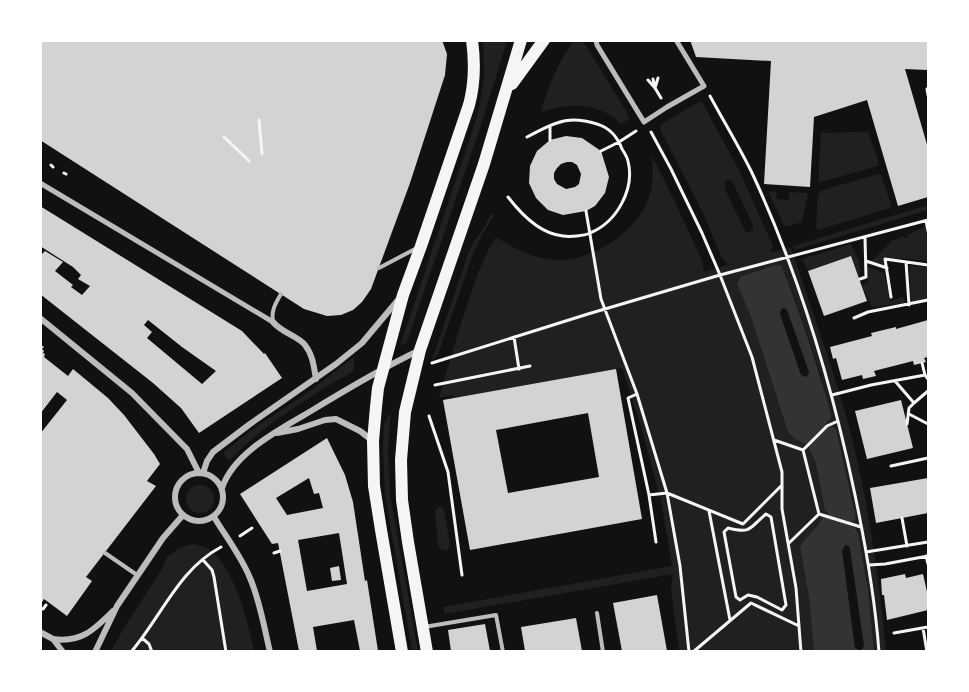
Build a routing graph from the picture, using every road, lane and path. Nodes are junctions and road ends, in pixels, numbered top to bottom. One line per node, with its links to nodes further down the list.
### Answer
1 (472, 40): 32 (main road)
2 (521, 40): 12 (main road)
3 (544, 40): 12 (main road)
4 (596, 40): 16 (street)
5 (676, 40): 9 (street)
6 (658, 78): 10 (path)
7 (653, 79): 10 (path)
8 (648, 80): 10 (path)
9 (704, 86): 14 (street); 33 (path)
10 (655, 88): 14 (path)
11 (928, 88): 13 (path)
12 (506, 92): 51 (main road)
13 (928, 95)
14 (667, 107): 16 (street)
15 (259, 120): 23 (path)
16 (645, 123): 21 (path); 39 (path)
17 (550, 126): 19 (path); 20 (path); 21 (path)
18 (224, 137): 24 (path)
19 (527, 137)
20 (550, 140)
21 (620, 142): 22 (path); 30 (path)
22 (601, 151)
23 (262, 154)
24 (249, 161)
25 (40, 183): 49 (street)
26 (508, 197): 30 (path)
27 (586, 211): 30 (path)
28 (927, 221): 29 (path); 31 (path)
29 (928, 231)
30 (590, 234): 46 (path)
31 (865, 237): 33 (path); 34 (path)
32 (421, 246): 37 (lane); 42 (main road)
33 (787, 257): 39 (path); 66 (path)
34 (865, 261): 38 (path); 40 (path)
35 (906, 262): 36 (path); 38 (path); 45 (path)
36 (928, 265)
37 (379, 268)
38 (887, 268): 43 (path)
39 (720, 275): 46 (path); 74 (path)
40 (860, 279)
41 (281, 294): 49 (lane)
42 (403, 295): 55 (main road); 59 (street)
43 (891, 297)
44 (928, 300): 45 (path)
45 (909, 305): 48 (path)
46 (605, 310): 50 (path); 65 (path)
47 (40, 318): 79 (street)
48 (854, 318)
49 (273, 322): 59 (street)
50 (514, 337): 52 (path); 56 (path)
51 (420, 350): 55 (street); 114 (main road)
52 (442, 360)
53 (922, 363): 57 (path)
54 (530, 366): 56 (path)
55 (383, 368): 73 (street); 75 (main road)
56 (519, 369): 63 (path)
57 (925, 375): 60 (path); 61 (path)
58 (869, 378): 62 (path)
59 (316, 379): 79 (street)
60 (928, 379)
61 (895, 381): 62 (path); 67 (path)
62 (871, 385): 66 (path)
63 (435, 386)
64 (928, 391): 67 (path)
65 (637, 394): 82 (path); 83 (path)
66 (832, 395): 70 (path)
67 (914, 403): 68 (path)
68 (909, 414): 71 (path); 72 (path)
69 (429, 416): 106 (path)
70 (838, 421): 76 (path); 91 (path)
71 (907, 424)
72 (928, 424)
73 (273, 434): 75 (street); 81 (street)
74 (773, 440): 76 (path); 80 (path)
75 (373, 441): 126 (main road)
76 (803, 450): 85 (path)
77 (928, 458): 78 (path)
78 (891, 466)
79 (201, 473): 81 (street); 86 (street)
80 (781, 486): 88 (path); 94 (path)
81 (222, 488): 87 (street)
82 (667, 493): 83 (path); 84 (path); 130 (path)
83 (649, 495): 92 (path)
84 (709, 511): 88 (path); 111 (path)
85 (819, 514): 91 (path); 94 (path)
86 (183, 515): 87 (street); 105 (street)
87 (214, 517): 125 (street)
88 (750, 517): 90 (path)
89 (902, 518): 95 (path)
90 (755, 522): 107 (path); 107 (path)
91 (861, 527): 98 (path)
92 (656, 542)
93 (928, 542): 95 (path)
94 (789, 543): 112 (path)
95 (908, 546): 98 (path)
96 (215, 550): 102 (path)
97 (280, 551): 100 (path)
98 (866, 552): 104 (path)
99 (105, 553): 105 (lane)
100 (274, 553)
101 (927, 556): 103 (path); 104 (path)
102 (203, 560): 118 (path); 124 (path)
103 (928, 564)
104 (869, 565): 132 (path)
105 (137, 575): 108 (street)
106 (462, 575)
107 (762, 599): 109 (path)
108 (117, 606): 119 (street); 121 (street)
109 (758, 606): 111 (path); 112 (path)
110 (597, 613): 129 (lane)
111 (730, 620): 130 (path)
112 (800, 626): 131 (path)
113 (928, 627): 115 (path)
114 (423, 628): 127 (main road); 128 (lane)
115 (923, 628): 117 (path); 133 (path)
116 (40, 632): 119 (street)
117 (894, 633)
118 (142, 638): 122 (path); 123 (path)
119 (52, 639): 120 (street)
120 (63, 651)
121 (95, 651)
122 (131, 651)
123 (152, 651)
124 (226, 651)
125 (270, 651)
126 (402, 651)
127 (427, 651)
128 (502, 651)
129 (603, 651)
130 (691, 651)
131 (801, 651)
132 (879, 651)
133 (927, 651)

